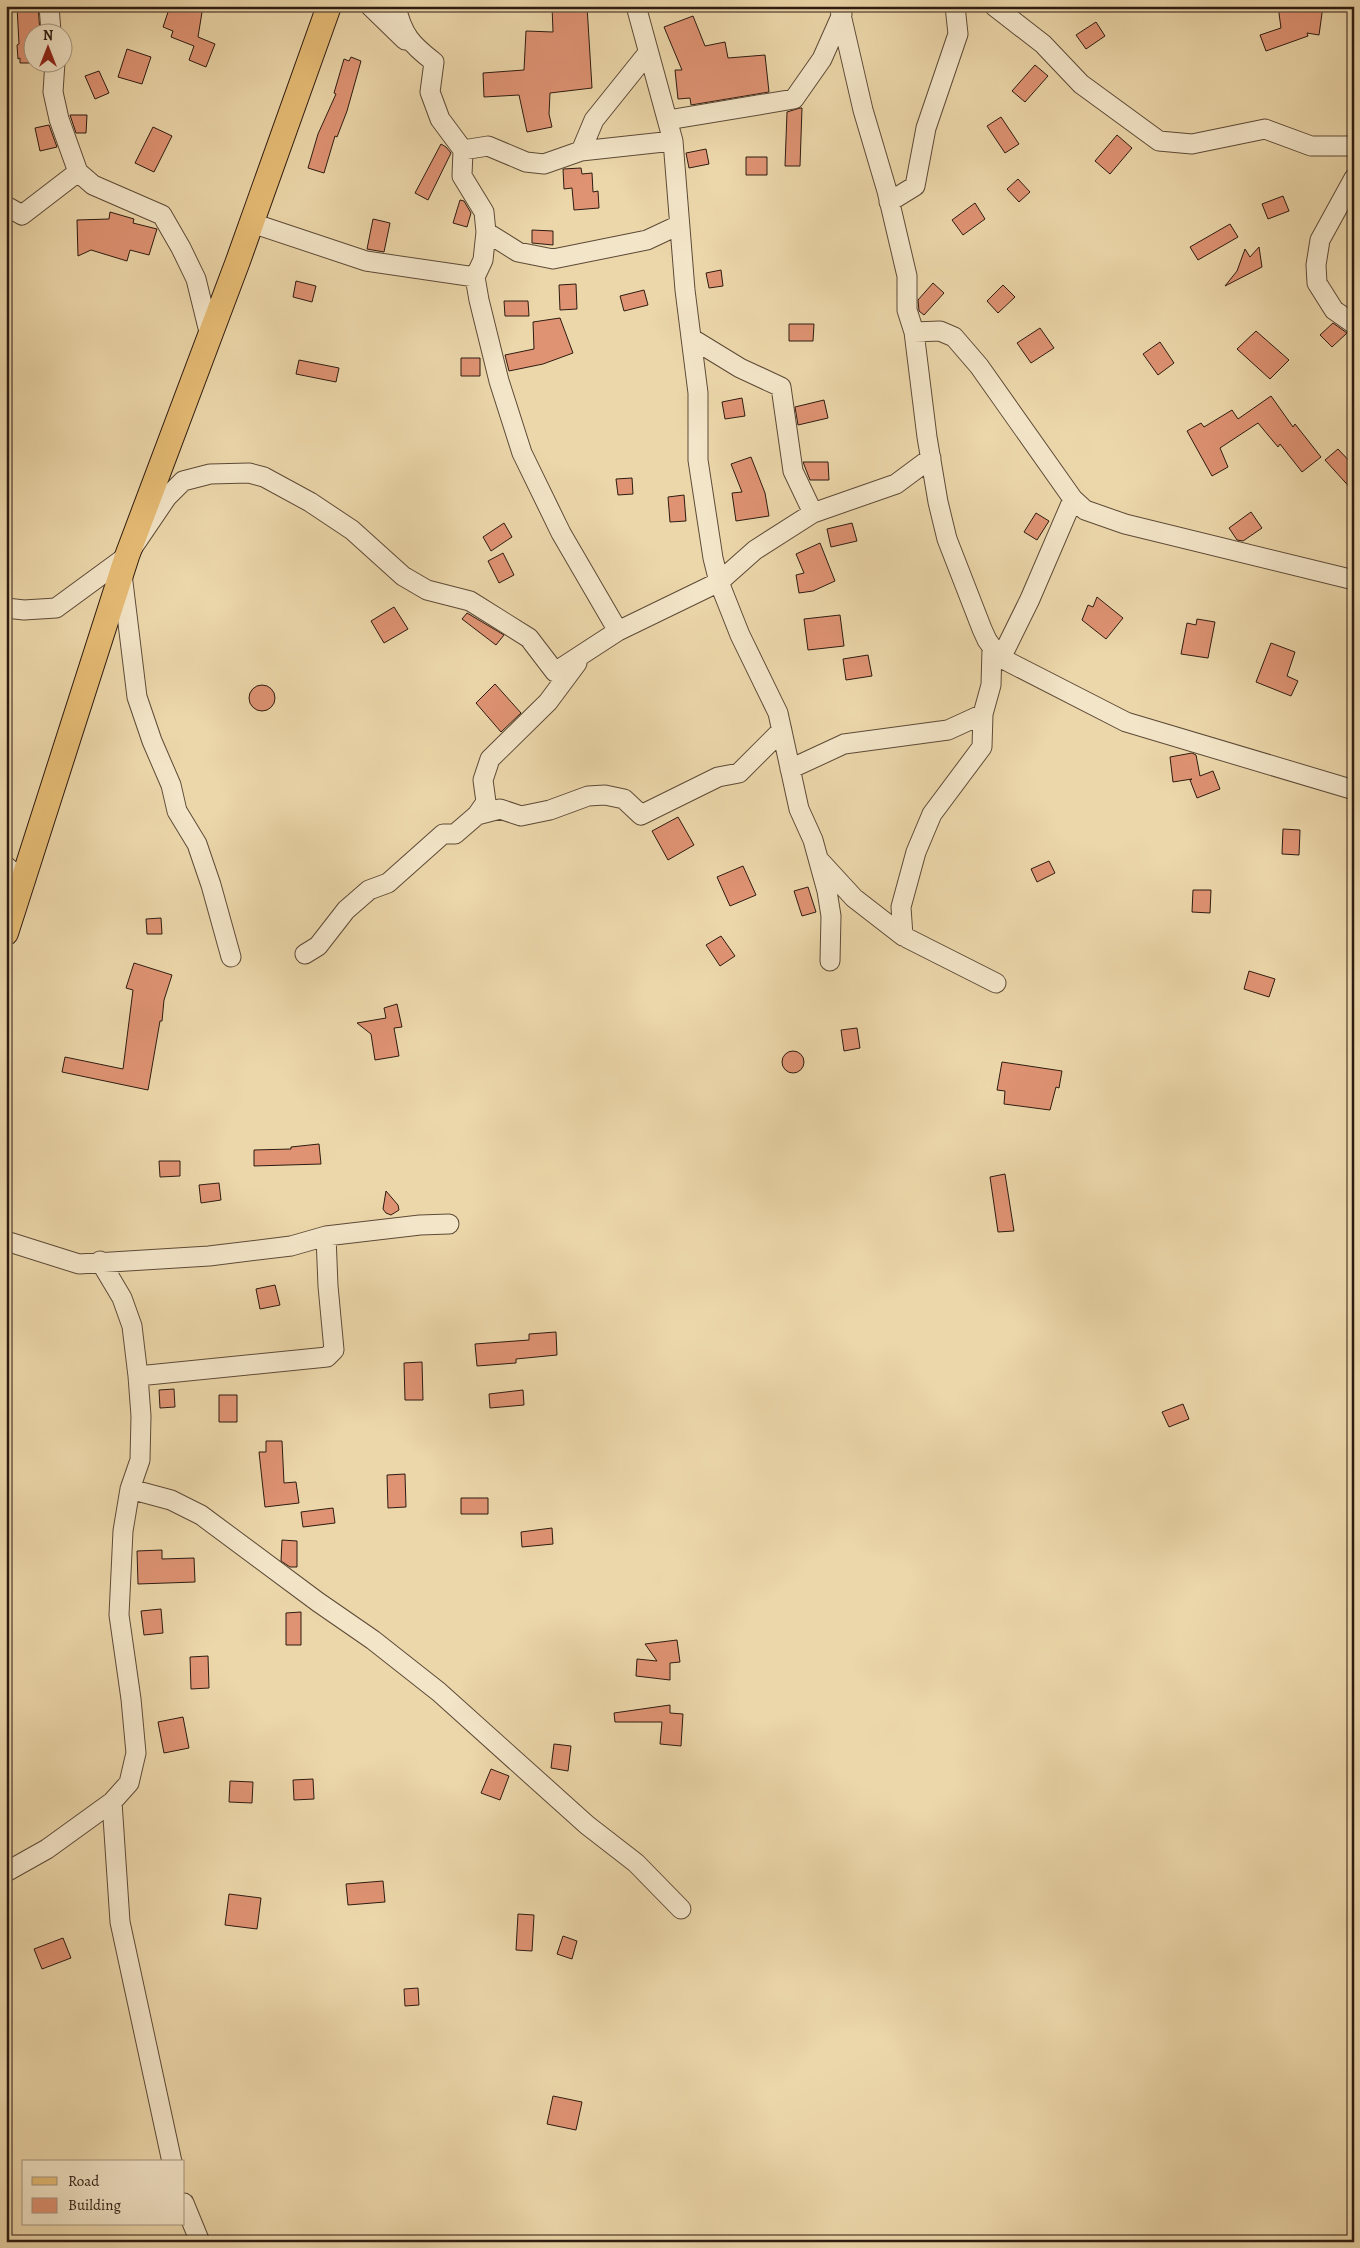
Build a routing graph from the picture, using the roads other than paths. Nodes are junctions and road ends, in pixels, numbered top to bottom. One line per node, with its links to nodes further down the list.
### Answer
1 (49, 6): 9 (street)
2 (329, 6): 23 (main road)
3 (370, 6): 10 (street)
4 (396, 6): 10 (street)
5 (955, 6): 21 (street)
6 (994, 6): 15 (street)
7 (638, 8): 11 (street)
8 (841, 10): 13 (street); 21 (street)
9 (50, 22)
10 (412, 46): 16 (street)
11 (647, 54): 13 (street); 17 (street)
12 (54, 72): 18 (street)
13 (668, 120): 14 (street)
14 (673, 141): 17 (street); 24 (street)
15 (1354, 146)
16 (463, 150): 17 (street); 25 (street)
17 (581, 151)
18 (78, 172): 22 (street); 29 (street)
19 (1354, 178): 27 (street)
20 (6, 190): 22 (street)
21 (889, 202): 28 (street)
22 (14, 211)
23 (252, 223): 26 (street); 29 (main road)
24 (679, 226): 25 (street); 30 (street)
25 (486, 232): 26 (street)
26 (474, 277): 38 (street)
27 (1354, 324)
28 (914, 332): 31 (street); 32 (street)
29 (210, 336): 34 (main road)
30 (691, 338): 33 (street); 36 (street)
31 (930, 458): 33 (street); 40 (street)
32 (1073, 499): 35 (street); 40 (street)
33 (813, 513): 36 (street)
34 (125, 564): 37 (street); 39 (street); 48 (main road); 52 (street)
35 (1354, 580)
36 (719, 582): 38 (street); 42 (street)
37 (6, 608)
38 (618, 631): 39 (street)
39 (586, 652): 45 (street)
40 (997, 653): 41 (street); 44 (street)
41 (983, 714): 43 (street); 50 (street)
42 (782, 730): 43 (street); 45 (street)
43 (790, 769): 46 (street)
44 (1354, 790)
45 (477, 815): 51 (street)
46 (818, 858): 50 (street); 53 (street)
47 (6, 866): 48 (street)
48 (24, 882): 49 (main road)
49 (6, 933)
50 (903, 936): 54 (street)
51 (305, 954)
52 (231, 957)
53 (830, 961)
54 (996, 983)
55 (449, 1224): 56 (street)
56 (326, 1236): 58 (street); 59 (street)
57 (6, 1241): 58 (street)
58 (100, 1262): 59 (street)
59 (138, 1376): 60 (street)
60 (130, 1489): 61 (street); 63 (street)
61 (112, 1802): 62 (street); 64 (street)
62 (6, 1872)
63 (681, 1909)
64 (172, 2160)
65 (185, 2205): 66 (street)
66 (200, 2242)

